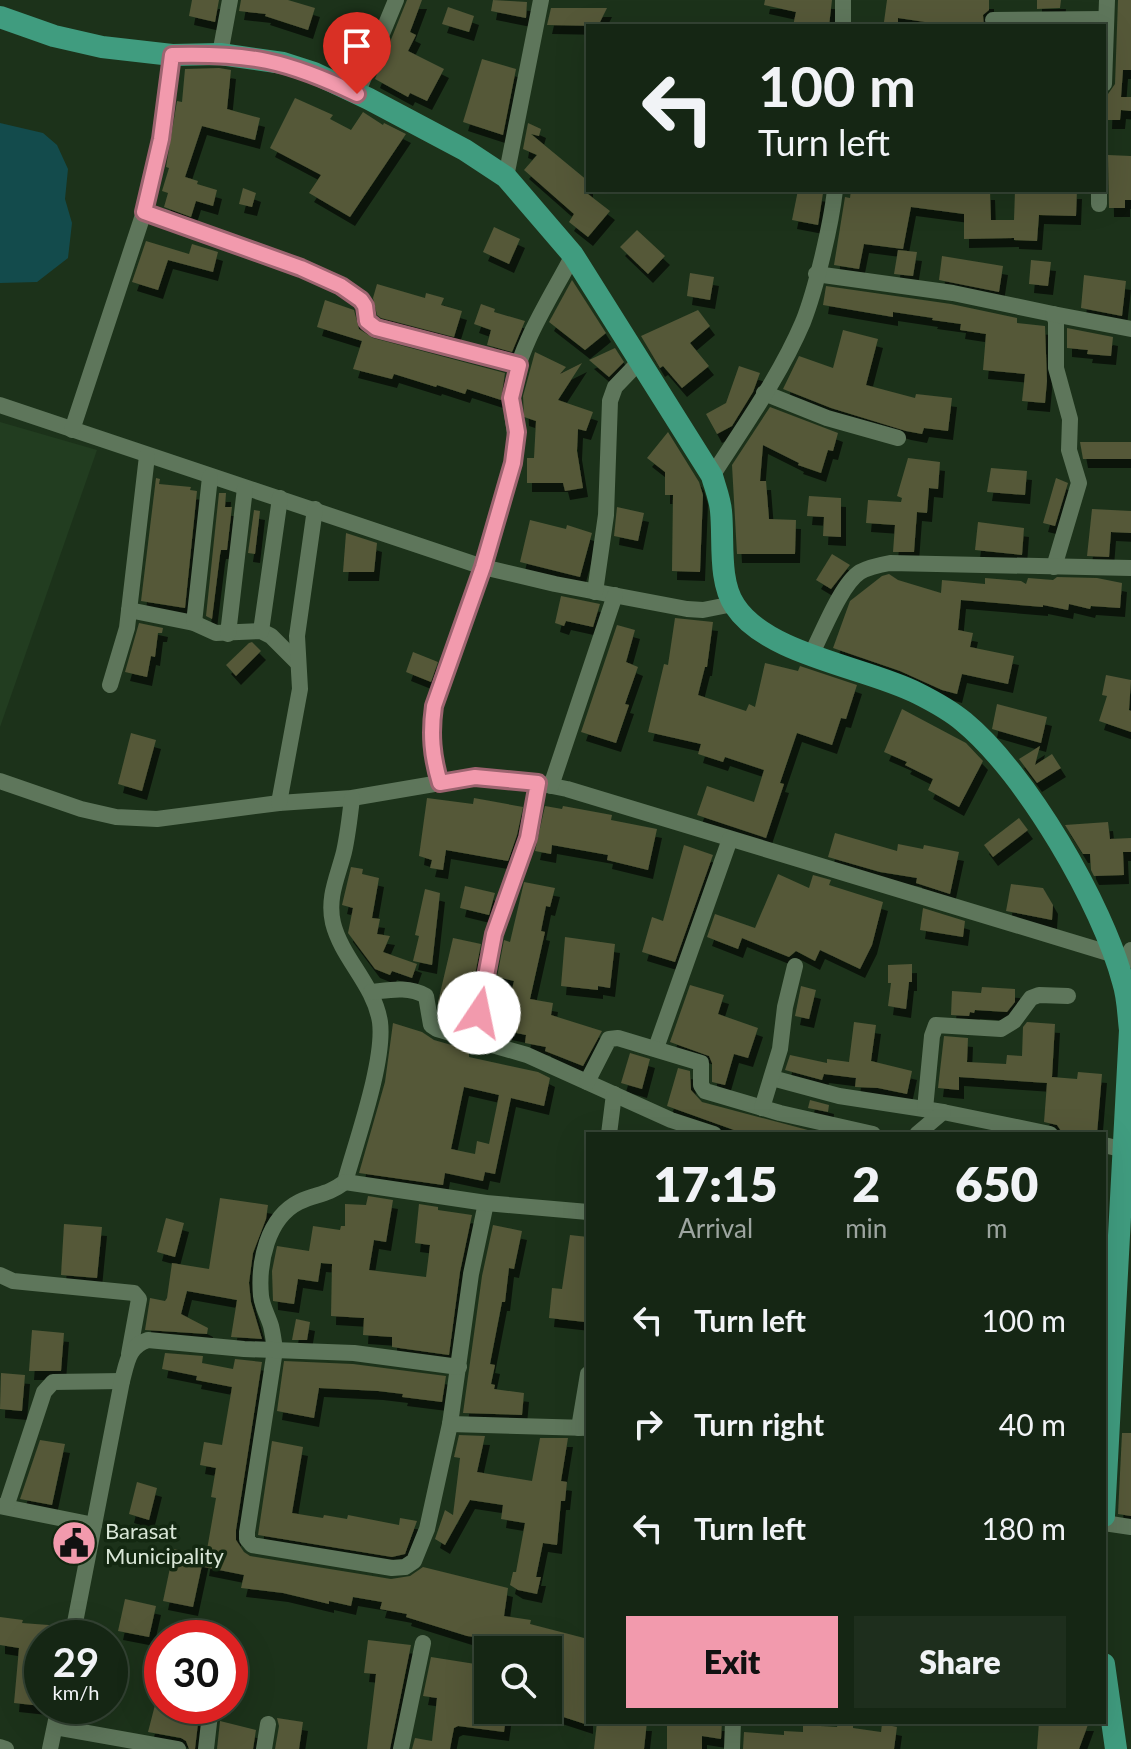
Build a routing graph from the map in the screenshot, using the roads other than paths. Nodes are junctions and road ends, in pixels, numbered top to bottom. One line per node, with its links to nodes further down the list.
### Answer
1 (230, 0): 12 (street)
2 (396, 0): 14 (street)
3 (541, 0): 15 (street)
4 (843, 0): 10 (street)
5 (1107, 0): 7 (street)
6 (0, 17): 13 (highway)
7 (1106, 19): 9 (street); 11 (street)
8 (993, 20): 9 (street)
9 (1038, 23)
10 (843, 24)
11 (1106, 24)
12 (220, 54): 13 (highway); 14 (highway)
13 (172, 55): 17 (street)
14 (357, 94): 15 (highway)
15 (506, 177): 18 (highway)
16 (835, 192): 19 (street)
17 (144, 212): 23 (street); 26 (street)
18 (573, 255): 22 (highway); 23 (street)
19 (816, 274): 20 (street); 24 (street)
20 (1053, 314): 21 (street); 35 (street)
21 (1131, 329)
22 (639, 362): 29 (highway); 37 (street)
23 (519, 365): 34 (street)
24 (764, 393): 27 (street); 29 (street)
25 (0, 405): 26 (street)
26 (72, 430): 28 (street)
27 (898, 438)
28 (147, 456): 30 (street); 40 (street)
29 (712, 476): 39 (highway)
30 (210, 477): 31 (street); 41 (street)
31 (245, 488): 32 (street); 43 (street)
32 (280, 498): 33 (street); 42 (street)
33 (315, 509): 34 (street); 45 (street)
34 (483, 567): 37 (street); 48 (street)
35 (1054, 567): 36 (street); 44 (street)
36 (1131, 568)
37 (595, 592): 38 (street)
38 (615, 595): 39 (street); 49 (street)
39 (733, 604): 44 (highway)
40 (129, 610): 41 (street); 46 (street)
41 (194, 623): 43 (street)
42 (261, 631): 43 (street); 45 (street)
43 (228, 634)
44 (811, 655): 53 (highway)
45 (297, 662): 51 (street)
46 (110, 685)
47 (0, 781): 51 (street)
48 (440, 783): 49 (street); 50 (street)
49 (545, 785): 52 (street); 58 (street)
50 (352, 798): 51 (street); 55 (street)
51 (279, 803)
52 (730, 839): 53 (street); 59 (street)
53 (1122, 959): 57 (highway)
54 (795, 966): 60 (street)
55 (371, 992): 58 (street); 72 (street)
56 (1068, 996): 64 (street)
57 (1130, 1030): 71 (highway)
58 (474, 1040): 61 (street)
59 (656, 1048): 61 (street); 63 (street)
60 (772, 1078): 63 (street); 64 (street)
61 (587, 1082): 62 (street)
62 (614, 1094): 66 (street); 67 (street)
63 (762, 1108): 68 (street)
64 (925, 1109): 65 (street)
65 (943, 1112): 69 (street); 70 (street)
66 (609, 1132)
67 (708, 1132)
68 (864, 1132)
69 (919, 1132)
70 (1040, 1132)
71 (1114, 1147): 75 (highway)
72 (345, 1182): 73 (street); 79 (street)
73 (486, 1203): 74 (street); 81 (street)
74 (586, 1212)
75 (1112, 1221): 76 (highway)
76 (1124, 1255): 78 (highway)
77 (0, 1275): 80 (street)
78 (1110, 1301): 86 (highway)
79 (275, 1350): 80 (street); 81 (street); 84 (street)
80 (128, 1356): 82 (street)
81 (459, 1367): 84 (street)
82 (122, 1381): 87 (street); 89 (street)
83 (586, 1401): 85 (street)
84 (450, 1424): 85 (street)
85 (584, 1428)
86 (1106, 1444)
87 (3, 1506): 89 (street)
88 (1106, 1523): 90 (street)
89 (94, 1525): 91 (street)
90 (1131, 1527)
91 (76, 1620)
92 (423, 1643): 105 (street)
93 (1106, 1678): 107 (highway)
94 (56, 1724): 98 (street)
95 (209, 1724): 103 (street)
96 (268, 1724): 104 (street)
97 (733, 1724): 106 (street)
98 (55, 1727): 101 (street); 102 (street)
99 (0, 1747): 100 (street)
100 (6, 1749)
101 (50, 1749)
102 (178, 1749)
103 (206, 1749)
104 (264, 1749)
105 (401, 1749)
106 (732, 1749)
107 (1116, 1749)

